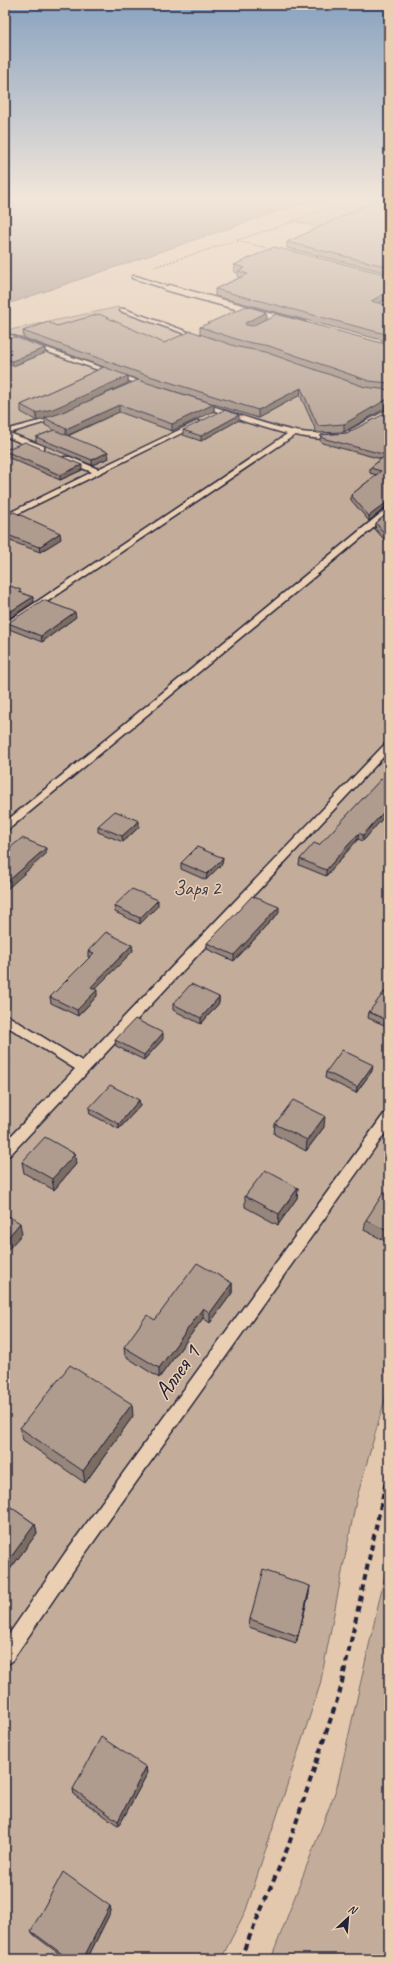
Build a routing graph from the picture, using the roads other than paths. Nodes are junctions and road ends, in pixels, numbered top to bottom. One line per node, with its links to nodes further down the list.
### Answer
1 (170, 288): 3 (street)
2 (122, 310): 7 (lane)
3 (277, 317): 4 (lane); 5 (street)
4 (267, 322)
5 (314, 328)
6 (8, 336): 8 (lane)
7 (210, 341)
8 (138, 383): 9 (lane); 10 (lane)
9 (131, 386)
10 (152, 387)
11 (188, 399): 12 (lane)
12 (223, 411): 16 (lane); 17 (lane)
13 (69, 413): 15 (lane)
14 (387, 413): 16 (lane)
15 (5, 433): 17 (lane)
16 (294, 433): 20 (lane)
17 (98, 472): 19 (lane)
18 (389, 511): 22 (lane)
19 (5, 518)
20 (5, 627)
21 (389, 745): 24 (lane)
22 (5, 827)
23 (5, 1020): 24 (lane)
24 (84, 1068): 26 (lane)
25 (389, 1118): 27 (lane, Аллея 1)
26 (5, 1151)
27 (5, 1656)

